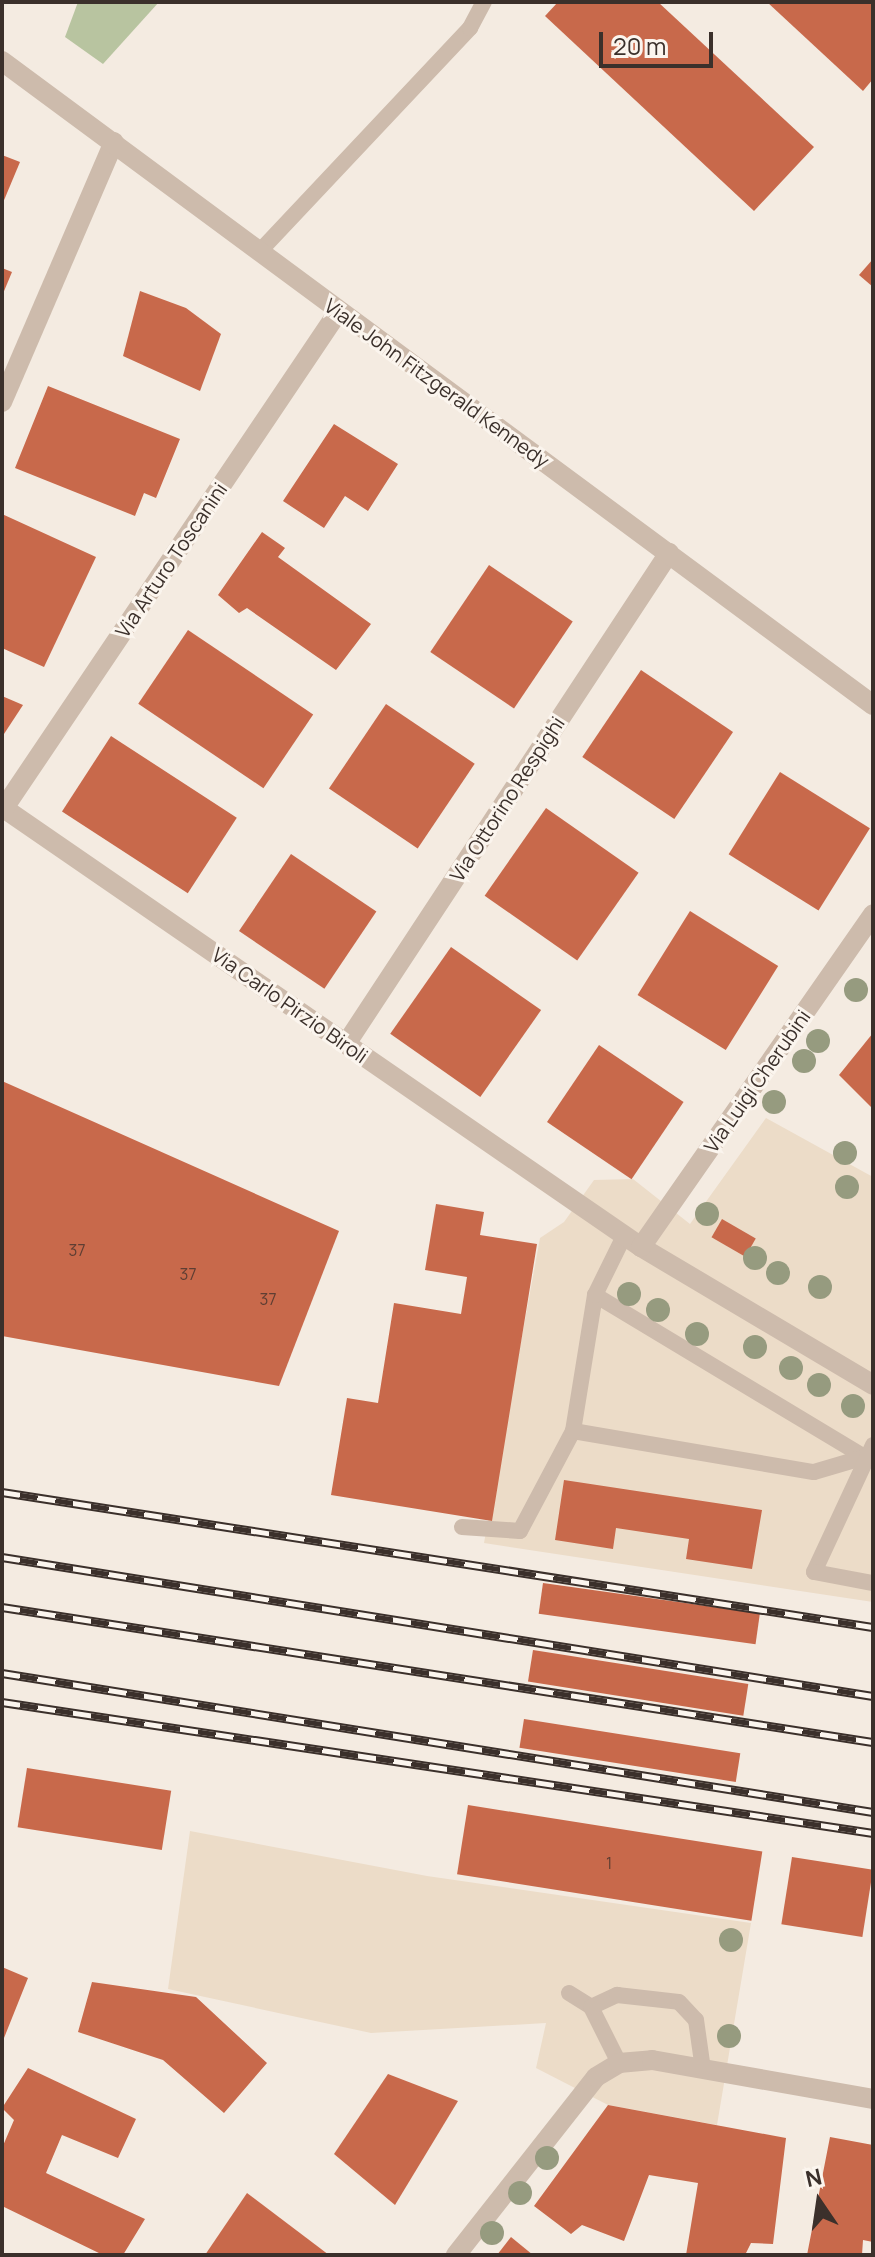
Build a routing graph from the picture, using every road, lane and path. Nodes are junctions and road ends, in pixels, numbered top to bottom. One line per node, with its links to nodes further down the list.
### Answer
1 (484, 2): 4 (lane)
2 (2, 61): 3 (street, Viale John Fitzgerald Kennedy)
3 (114, 142): 4 (street, Viale John Fitzgerald Kennedy); 6 (street)
4 (259, 252): 5 (street, Viale John Fitzgerald Kennedy)
5 (338, 312): 7 (street, Viale John Fitzgerald Kennedy); 9 (street, Via Arturo Toscanini)
6 (2, 402)
7 (669, 553): 8 (street, Viale John Fitzgerald Kennedy); 11 (street, Via Ottorino Respighi)
8 (873, 705)
9 (3, 808): 11 (street, Via Carlo Pirzio Biroli)
10 (873, 914): 12 (street, Via Luigi Cherubini)
11 (346, 1044): 12 (street, Via Carlo Pirzio Biroli)
12 (632, 1241): 13 (lane); 14 (street, Via Carlo Pirzio Biroli)
13 (595, 1295): 15 (lane); 16 (lane)
14 (873, 1385)
15 (573, 1431): 16 (lane); 17 (lane)
16 (869, 1451): 18 (lane)
17 (462, 1527)
18 (873, 1583)
19 (569, 1993): 20 (lane)
20 (591, 2007): 21 (lane); 22 (lane)
21 (619, 2063): 22 (street); 24 (street)
22 (703, 2069): 23 (street)
23 (873, 2099)
24 (456, 2255)

